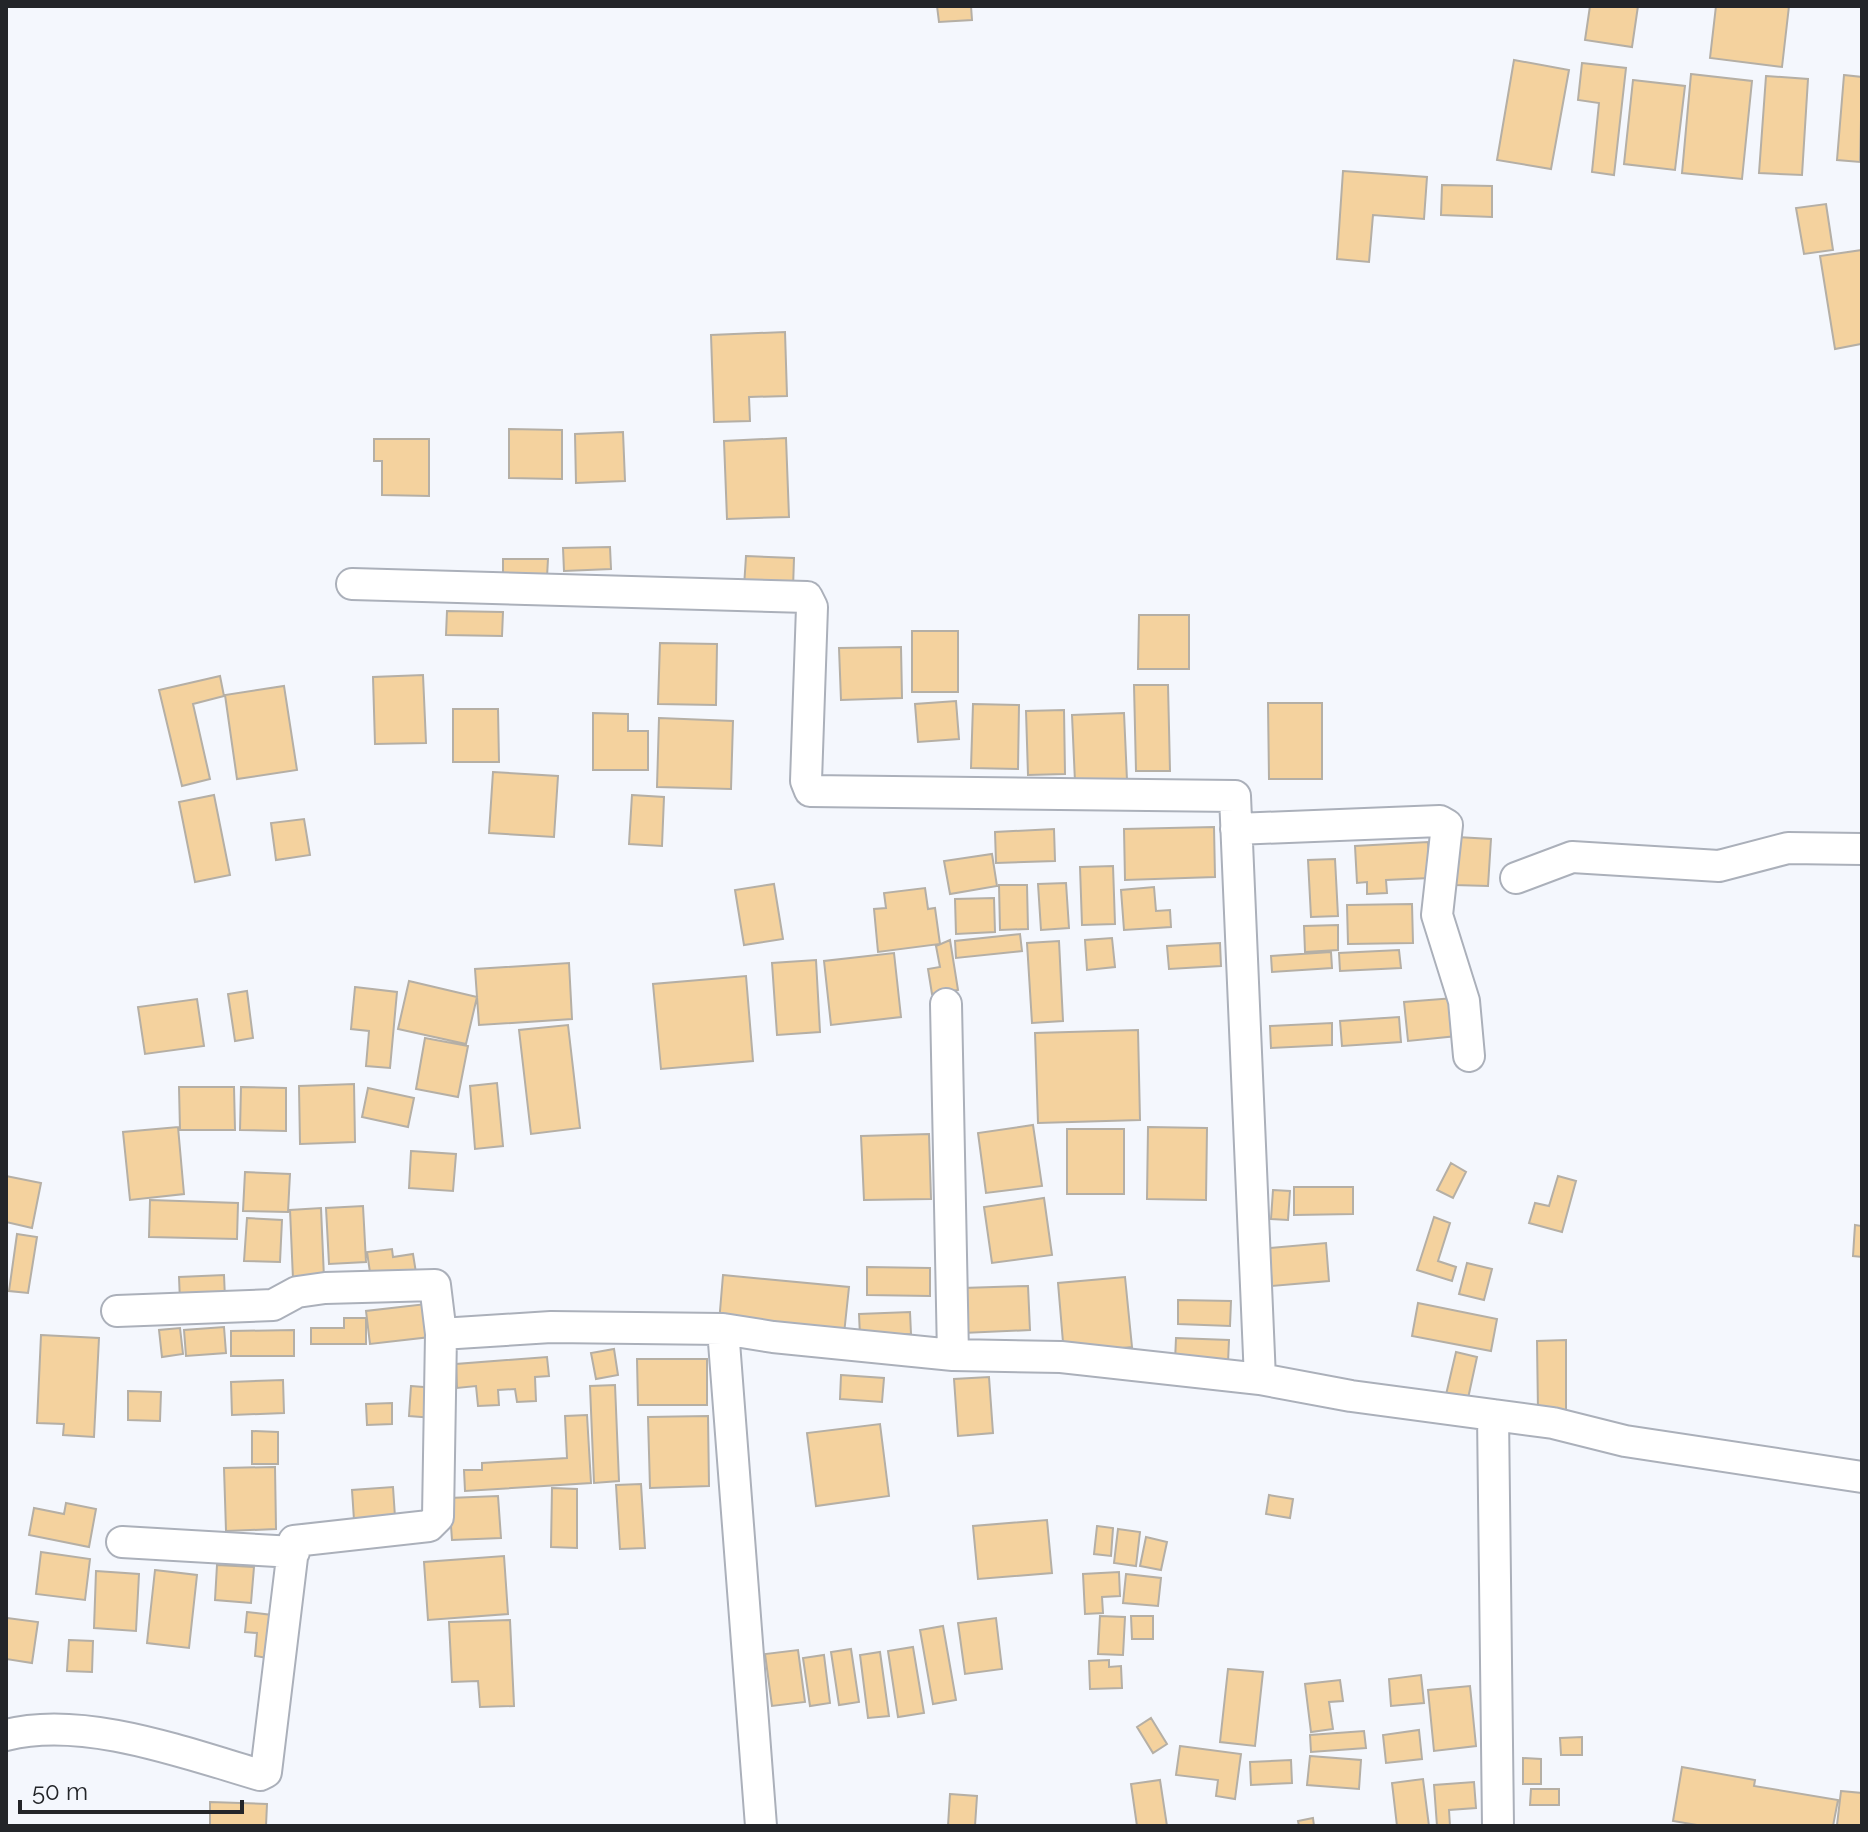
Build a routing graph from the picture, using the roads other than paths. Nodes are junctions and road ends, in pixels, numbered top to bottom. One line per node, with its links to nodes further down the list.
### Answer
1 (352, 584): 2 (street)
2 (1236, 829): 6 (street); 11 (street)
3 (1862, 849): 4 (street)
4 (1516, 878)
5 (946, 1004): 10 (street)
6 (1469, 1056)
7 (117, 1311): 9 (street)
8 (723, 1329): 9 (street); 10 (street); 17 (street)
9 (441, 1334): 15 (street)
10 (953, 1355): 11 (street)
11 (1260, 1379): 12 (street)
12 (1493, 1415): 13 (street); 18 (street)
13 (1862, 1477)
14 (122, 1542): 15 (street)
15 (294, 1552): 16 (street)
16 (6, 1735)
17 (761, 1826)
18 (1498, 1826)

